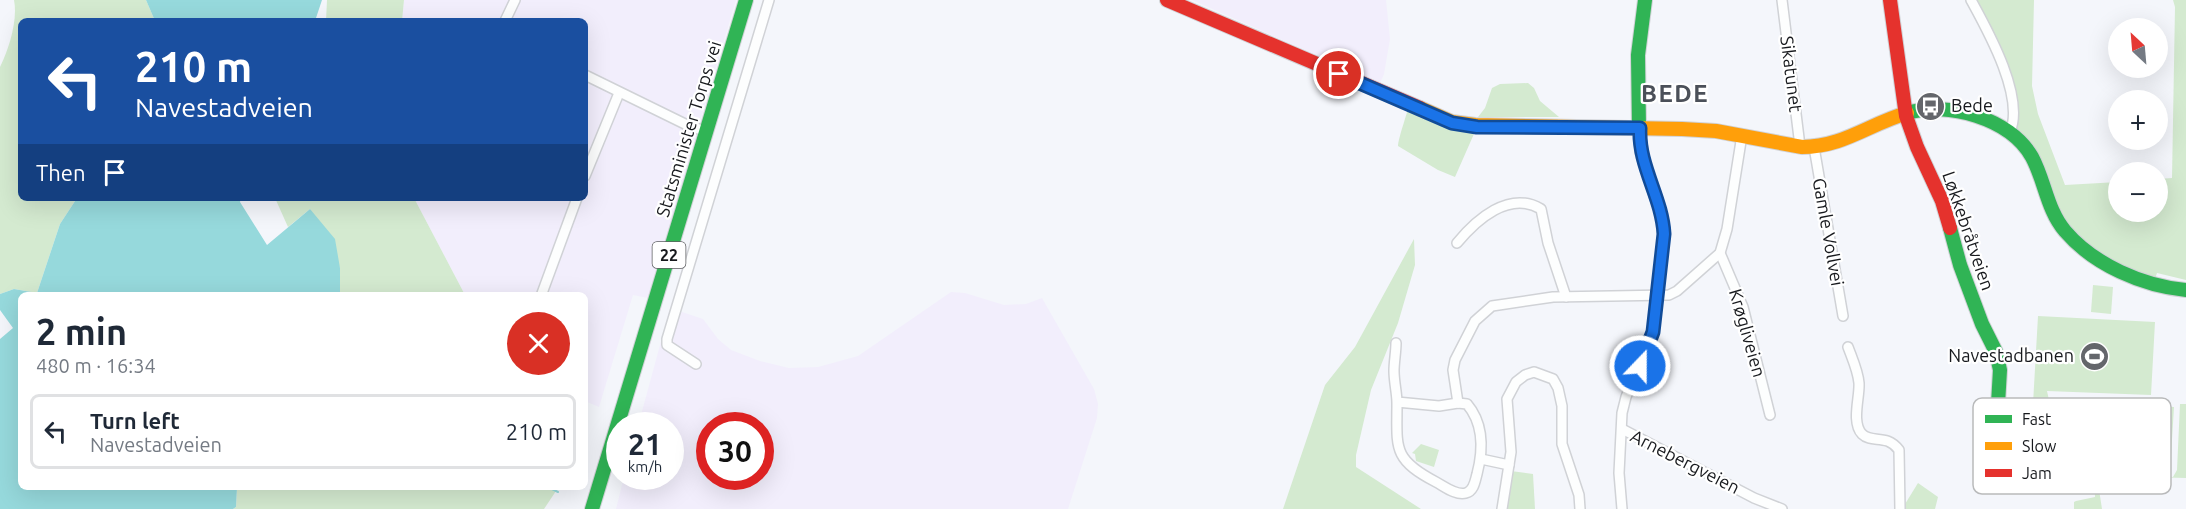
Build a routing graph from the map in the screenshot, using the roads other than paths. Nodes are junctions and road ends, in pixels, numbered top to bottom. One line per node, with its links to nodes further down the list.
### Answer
1 (515, 0): 9 (street)
2 (746, 0): 14 (main road, Statsminister Torps vei / 22)
3 (769, 0): 30 (street)
4 (1167, 0): 13 (main road)
5 (1645, 0): 13 (main road)
6 (1782, 0): 17 (street, Sikatunet)
7 (1890, 0): 12 (main road, Løkkebråtveien)
8 (1971, 0): 15 (street)
9 (506, 18)
10 (588, 77): 11 (street)
11 (620, 93): 14 (street); 19 (street)
12 (1906, 111): 15 (main road); 18 (main road); 31 (main road, Løkkebråtveien)
13 (1640, 128): 16 (main road); 26 (street)
14 (707, 132): 38 (main road, Statsminister Torps vei / 22)
15 (2010, 132): 23 (main road)
16 (1742, 135): 17 (main road); 22 (street)
17 (1799, 147): 18 (main road)
18 (1814, 147): 27 (street, Gamle Vollvei)
19 (588, 169)
20 (576, 201): 24 (street)
21 (1457, 243): 25 (street)
22 (1720, 253): 26 (street); 34 (street, Krøgliveien)
23 (2186, 290)
24 (542, 292)
25 (1566, 297): 26 (street); 33 (street)
26 (1658, 297): 35 (street)
27 (1844, 316)
28 (1396, 343): 32 (street)
29 (1848, 347): 43 (street)
30 (696, 364)
31 (1998, 398)
32 (1397, 402): 33 (street); 36 (street)
33 (1458, 403): 36 (street)
34 (1770, 415)
35 (1622, 429): 41 (street); 42 (street, Arnebergveien)
36 (1481, 459): 37 (street)
37 (1509, 465): 39 (street); 40 (street)
38 (592, 509)
39 (1502, 509)
40 (1580, 509)
41 (1622, 509)
42 (1782, 509)
43 (1900, 509)

